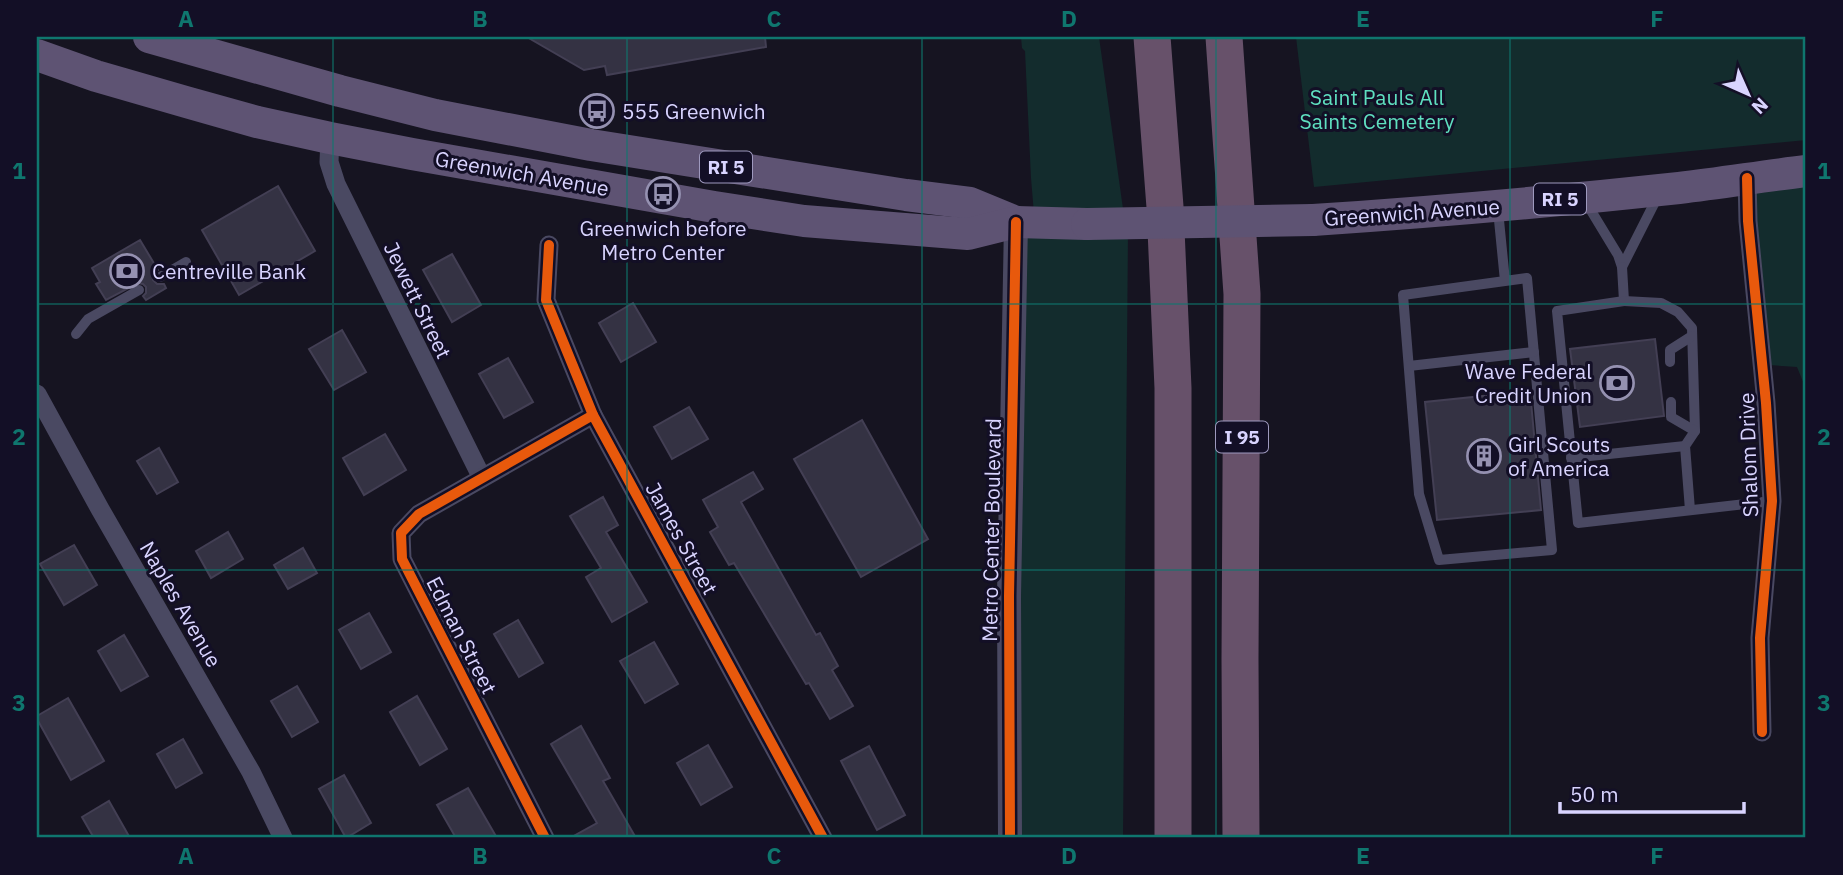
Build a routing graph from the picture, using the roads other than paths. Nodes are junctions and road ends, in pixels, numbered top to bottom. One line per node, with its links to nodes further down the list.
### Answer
1 (149, 37): 5 (main road, Greenwich Avenue / RI 5)
2 (1152, 37): 39 (highway)
3 (1224, 37): 40 (highway, I 95)
4 (37, 55): 6 (main road, Greenwich Avenue / RI 5)
5 (340, 91): 6 (main road); 12 (main road, Greenwich Avenue / RI 5)
6 (330, 138): 12 (main road, Greenwich Avenue / RI 5); 31 (street, Jewett Street)
7 (1806, 171): 8 (main road, Greenwich Avenue / RI 5)
8 (1747, 178): 9 (main road, Greenwich Avenue / RI 5); 32 (street, Shalom Drive)
9 (1661, 190): 10 (main road, Greenwich Avenue / RI 5); 15 (lane)
10 (1583, 197): 11 (main road, Greenwich Avenue / RI 5); 15 (lane)
11 (1497, 206): 12 (main road, Greenwich Avenue / RI 5, bridge); 17 (lane)
12 (1016, 222): 38 (street, Metro Center Boulevard)
13 (550, 245): 27 (street, James Street)
14 (186, 262): 16 (lane)
15 (1622, 267): 19 (lane)
16 (160, 278)
17 (1505, 281): 22 (lane); 24 (lane)
18 (139, 290): 20 (lane)
19 (1624, 301): 21 (lane); 30 (lane)
20 (76, 334)
21 (1692, 336): 23 (lane); 28 (lane)
22 (1534, 352): 24 (lane); 24 (lane)
23 (1670, 362)
24 (1409, 366)
25 (37, 394): 35 (street, Naples Avenue)
26 (1671, 402): 28 (lane)
27 (593, 415): 31 (street, Edman Street); 37 (street, James Street)
28 (1695, 431): 29 (lane)
29 (1685, 446): 30 (lane); 33 (lane)
30 (1571, 458): 33 (lane)
31 (482, 478): 36 (street, Edman Street)
32 (1772, 501): 33 (lane); 34 (street, Shalom Drive)
33 (1690, 510)
34 (1762, 732)
35 (283, 838)
36 (545, 838)
37 (823, 838)
38 (1010, 838)
39 (1173, 838)
40 (1241, 838)

